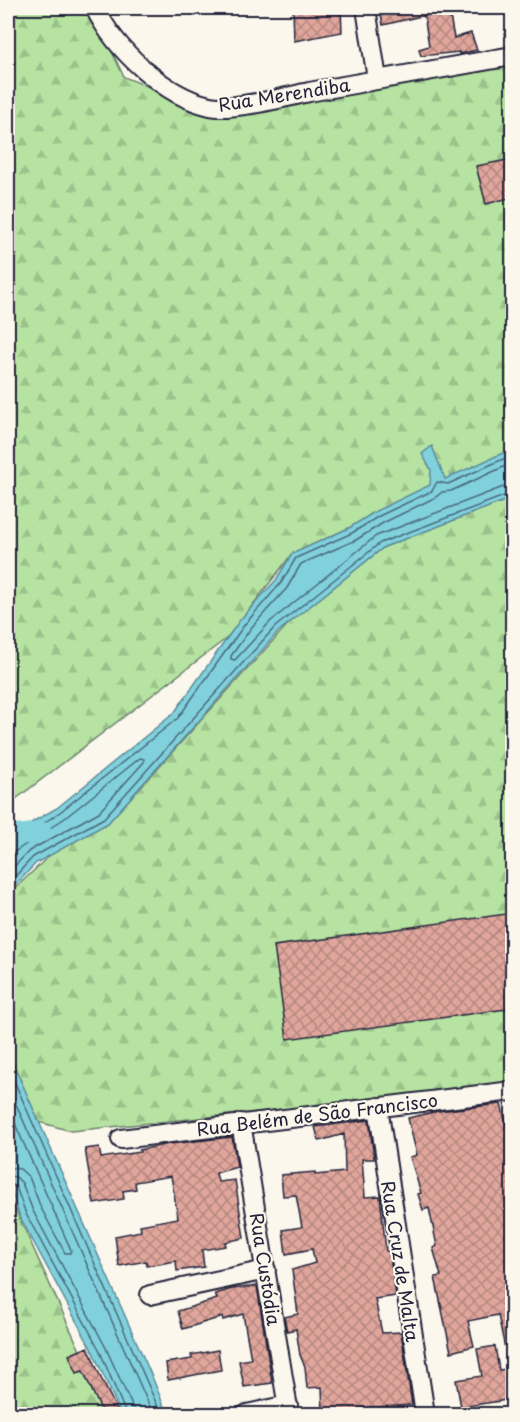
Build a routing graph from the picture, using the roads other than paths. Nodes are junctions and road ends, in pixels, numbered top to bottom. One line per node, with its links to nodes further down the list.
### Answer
1 (95, 8): 4 (street, Rua Merendiba)
2 (366, 8): 4 (street)
3 (513, 56): 4 (street, Rua Merendiba)
4 (377, 80)
5 (513, 1091): 6 (street, Rua Belém de São Francisco)
6 (378, 1107): 7 (street, Rua Belém de São Francisco); 13 (street, Rua Cruz de Malta)
7 (241, 1123): 8 (street, Rua Belém de São Francisco); 9 (street, Rua Custódia)
8 (122, 1138)
9 (266, 1270): 10 (street); 11 (street, Rua Custódia)
10 (150, 1295)
11 (288, 1410): 12 (street)
12 (247, 1414)
13 (425, 1414)

